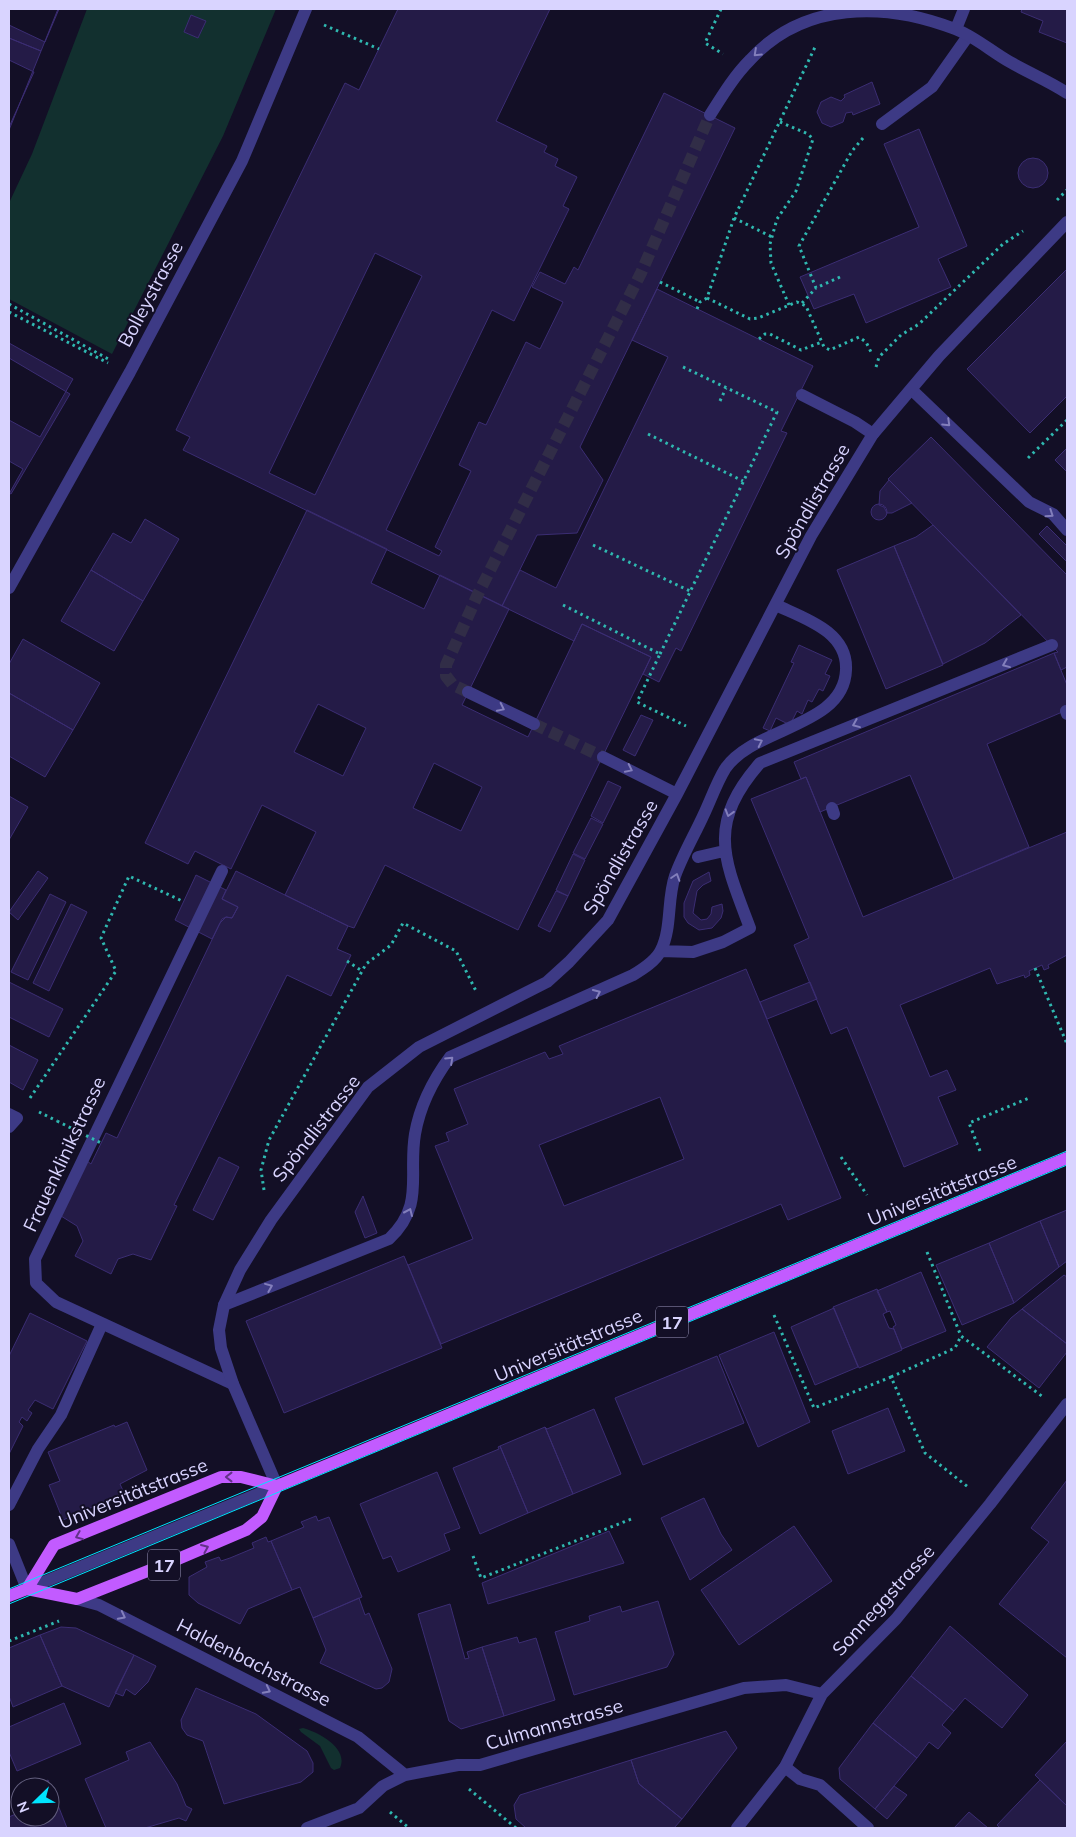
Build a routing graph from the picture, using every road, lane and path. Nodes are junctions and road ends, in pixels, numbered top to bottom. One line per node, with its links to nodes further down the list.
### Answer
1 (306, 9): 47 (street, Bolleystrasse)
2 (721, 9): 8 (path)
3 (964, 9): 5 (street)
4 (342, 33): 7 (path)
5 (962, 33): 9 (street); 10 (street, one-way to 10); 12 (street)
6 (816, 43): 11 (path)
7 (379, 49)
8 (723, 54)
9 (1067, 93)
10 (710, 116)
11 (780, 122): 15 (path); 18 (path)
12 (882, 124): 21 (path)
13 (1067, 190): 14 (path)
14 (1054, 203)
15 (734, 218): 18 (path); 22 (path)
16 (1067, 222): 37 (street, Spöndlistrasse)
17 (1027, 228): 35 (path)
18 (772, 237): 26 (path)
19 (840, 277): 21 (path)
20 (660, 282): 23 (path)
21 (816, 288): 24 (path)
22 (707, 298): 23 (path); 26 (path)
23 (700, 302): 27 (path)
24 (802, 302): 26 (path); 30 (path)
25 (9, 304): 33 (path)
26 (788, 305)
27 (697, 309)
28 (9, 312): 32 (path)
29 (759, 339): 30 (path)
30 (822, 342): 31 (path)
31 (871, 352)
32 (103, 363)
33 (115, 364)
34 (681, 366): 36 (path)
35 (876, 367)
36 (726, 388): 39 (path); 44 (path)
37 (912, 390): 42 (street, Spöndlistrasse); 45 (street, one-way to 45)
38 (802, 395): 42 (street)
39 (720, 401)
40 (1067, 420): 43 (path)
41 (648, 434): 44 (path)
42 (873, 434): 50 (street, Spöndlistrasse)
43 (1028, 458)
44 (743, 481): 48 (path)
45 (1067, 530)
46 (593, 545): 48 (path)
47 (9, 588)
48 (690, 591): 52 (path)
49 (563, 605): 52 (path)
50 (776, 605): 57 (street, Spöndlistrasse); 62 (street, one-way to 50)
51 (1045, 651): 58 (street, one-way to 58)
52 (660, 654): 55 (path)
53 (468, 692): 54 (street, one-way to 54)
54 (534, 724)
55 (688, 727)
56 (603, 757): 57 (street, one-way to 57)
57 (678, 794): 78 (street, Spöndlistrasse)
58 (724, 851): 59 (street); 62 (street)
59 (698, 857)
60 (222, 871): 80 (street, Frauenklinikstrasse)
61 (166, 893): 70 (path)
62 (661, 951): 78 (street, one-way to 62)
63 (347, 962): 65 (path)
64 (1035, 968): 67 (path)
65 (362, 971): 66 (path); 75 (path)
66 (477, 994)
67 (1067, 1044)
68 (1029, 1098): 72 (path)
69 (36, 1111): 71 (path, bridge)
70 (11, 1120)
71 (101, 1143)
72 (980, 1151)
73 (841, 1157): 76 (path)
74 (1067, 1158): 86 (main road, Universitätstrasse / 17)
75 (265, 1193)
76 (867, 1195)
77 (927, 1252): 81 (path)
78 (224, 1305): 83 (street, Spöndlistrasse)
79 (774, 1315): 82 (path)
80 (102, 1324): 83 (street, Frauenklinikstrasse); 88 (street)
81 (961, 1336): 82 (path); 84 (path)
82 (891, 1377): 87 (path)
83 (233, 1384): 86 (street, Spöndlistrasse)
84 (1045, 1398)
85 (1067, 1404): 97 (street, Sonneggstrasse)
86 (277, 1486): 92 (street); 92 (main road, Universitätstrasse, one-way to 92); 94 (main road, 17, one-way to 86)
87 (968, 1487)
88 (9, 1505)
89 (634, 1518): 91 (path)
90 (9, 1544): 92 (street)
91 (473, 1556)
92 (27, 1589): 93 (main road); 94 (main road)
93 (9, 1596)
94 (77, 1599): 99 (street, Haldenbachstrasse, one-way to 99)
95 (67, 1618): 96 (path)
96 (9, 1641)
97 (822, 1694): 98 (street, Sonneggstrasse); 99 (street, Culmannstrasse)
98 (786, 1767): 105 (street, Sonneggstrasse); 106 (street)
99 (405, 1776): 102 (street, Culmannstrasse)
100 (464, 1786): 104 (path)
101 (385, 1816): 103 (path)
102 (306, 1828)
103 (409, 1828)
104 (516, 1828)
105 (737, 1828)
106 (868, 1828)

